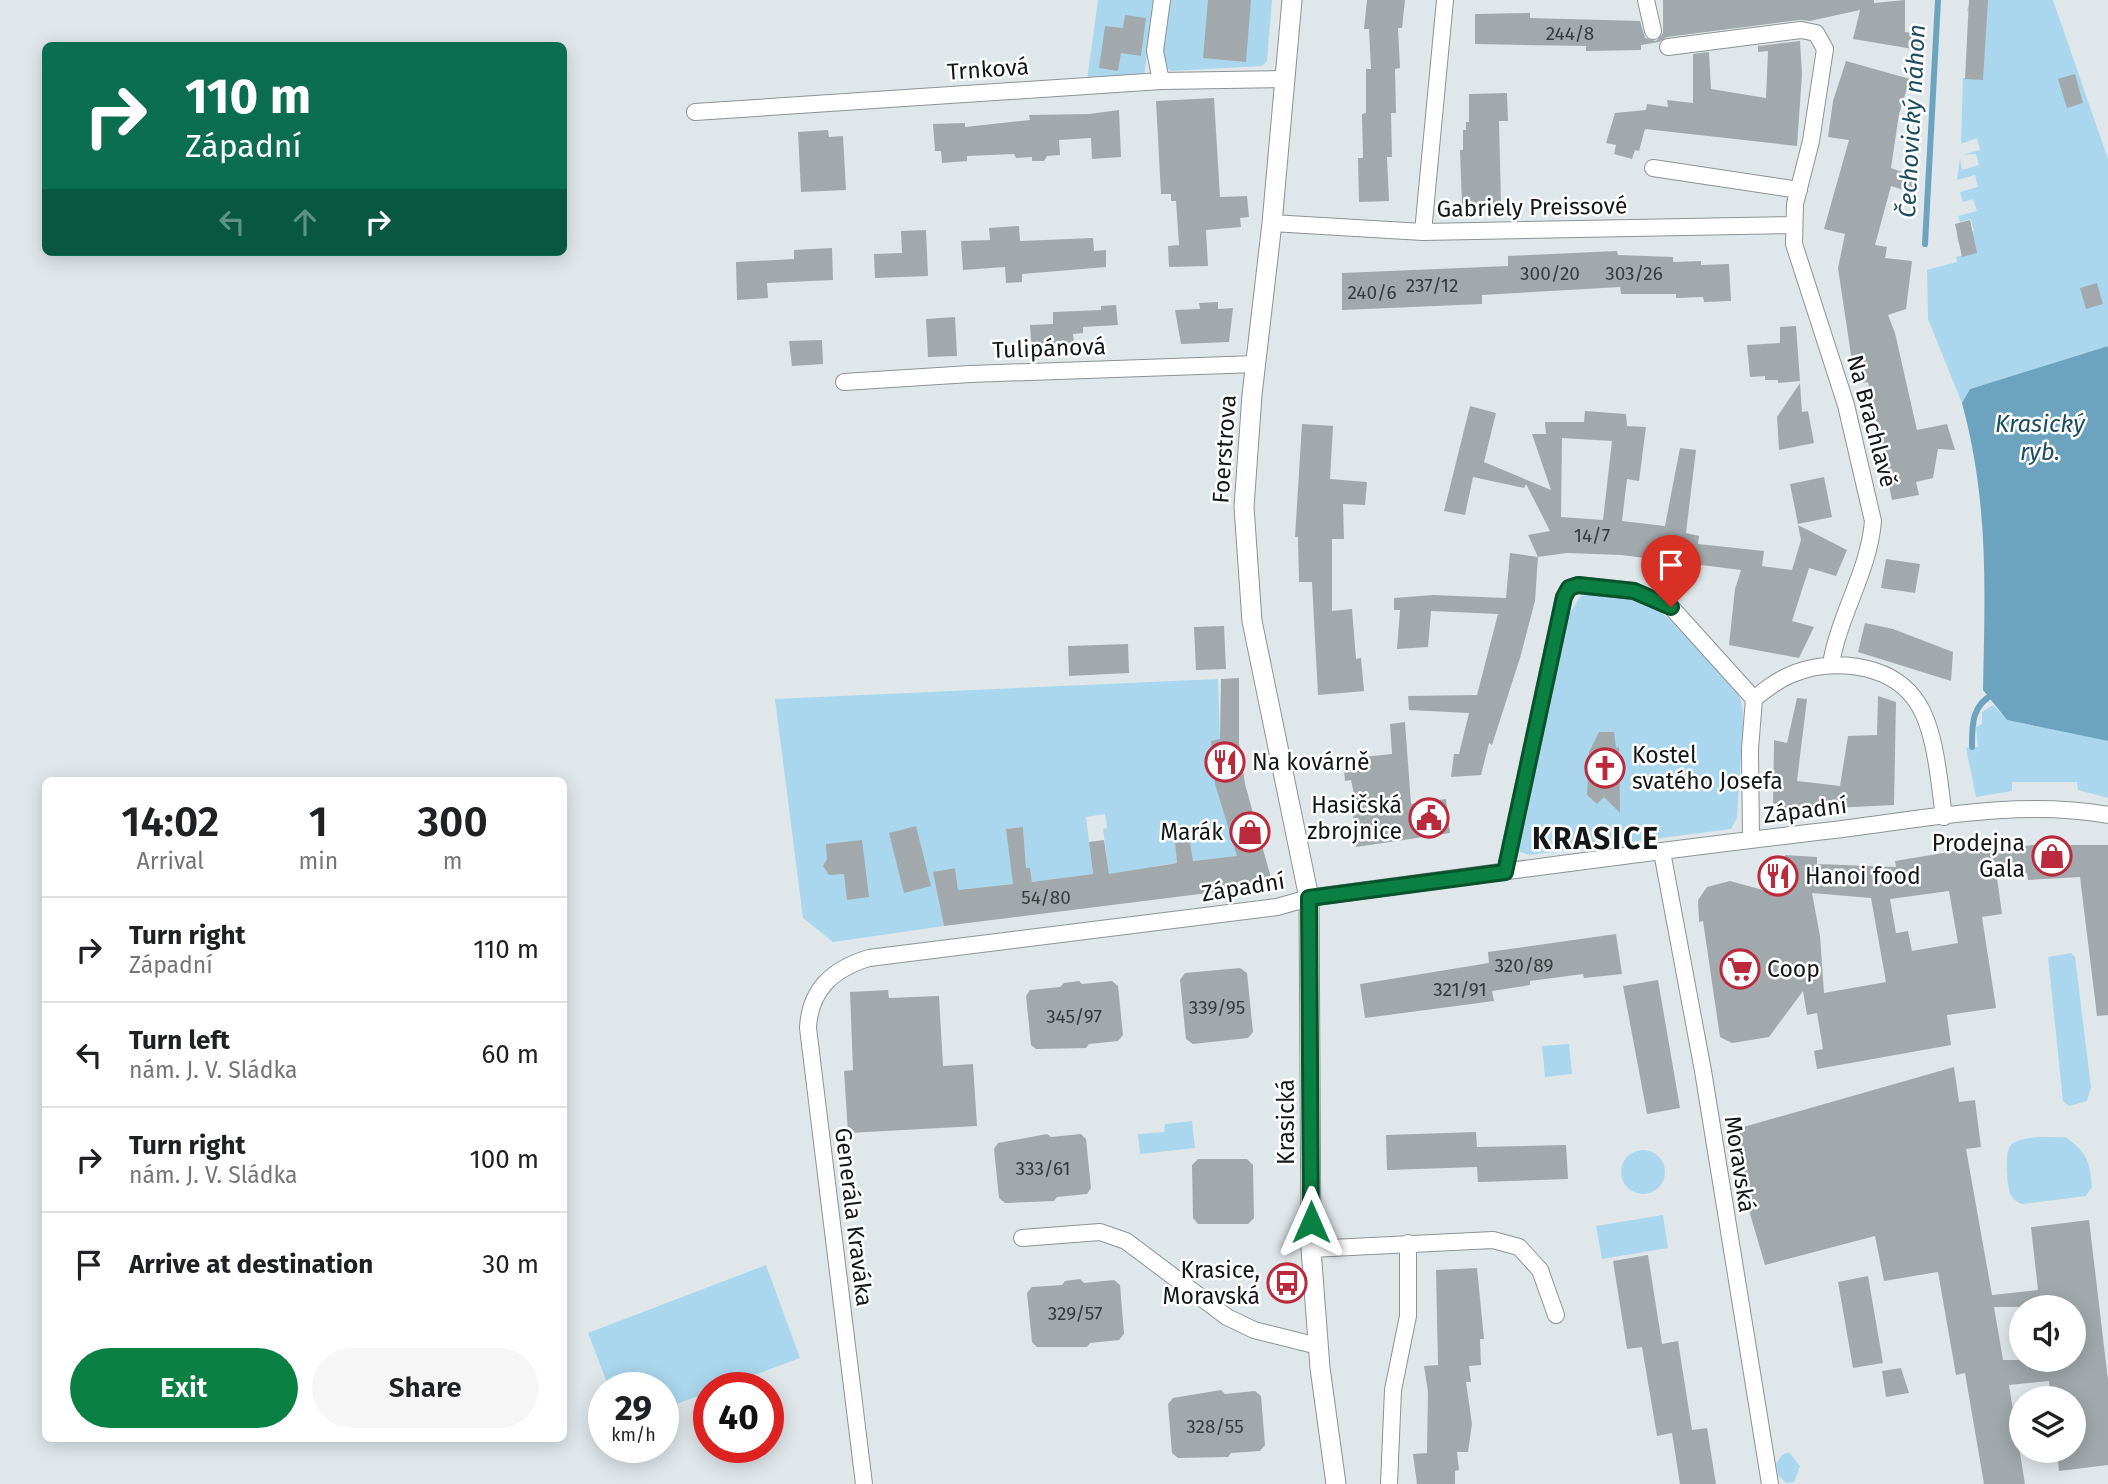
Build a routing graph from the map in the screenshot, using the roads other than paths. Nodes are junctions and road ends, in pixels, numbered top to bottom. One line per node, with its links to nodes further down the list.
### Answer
1 (1162, 0): 8 (street)
2 (1292, 0): 7 (street, Foerstrova)
3 (1445, 0): 14 (street)
4 (1646, 0): 5 (street)
5 (1653, 31)
6 (1668, 47): 11 (street, Na Brachlavě)
7 (1285, 79): 8 (street, Trnková); 12 (street, Foerstrova)
8 (1161, 81): 9 (street, Trnková)
9 (695, 111)
10 (1653, 168): 11 (street)
11 (1799, 190): 13 (street, Na Brachlavě)
12 (1272, 223): 14 (street, Gabriely Preissové); 15 (street, Foerstrova)
13 (1793, 225): 14 (street, Gabriely Preissové); 17 (street, Na Brachlavě)
14 (1423, 232)
15 (1256, 364): 16 (street, Tulipánová); 24 (street, Foerstrova)
16 (844, 382)
17 (1831, 664): 18 (street); 20 (street)
18 (1754, 699): 21 (street); 23 (street)
19 (2108, 816): 20 (street, Západní)
20 (1944, 817): 21 (street, Západní)
21 (1751, 839): 22 (street, Západní)
22 (1662, 852): 23 (street, Západní); 34 (street, Moravská)
23 (1505, 872): 24 (street, Západní)
24 (1309, 898): 25 (street, Západní); 28 (street, Krasická)
25 (842, 969): 31 (street, Generála Kraváka)
26 (1022, 1238): 30 (street)
27 (1408, 1243): 28 (street); 29 (street); 33 (street)
28 (1311, 1249): 30 (street, Krasická)
29 (1556, 1315)
30 (1318, 1346): 32 (street, Krasická)
31 (864, 1484)
32 (1336, 1484)
33 (1390, 1484)
34 (1770, 1484)

